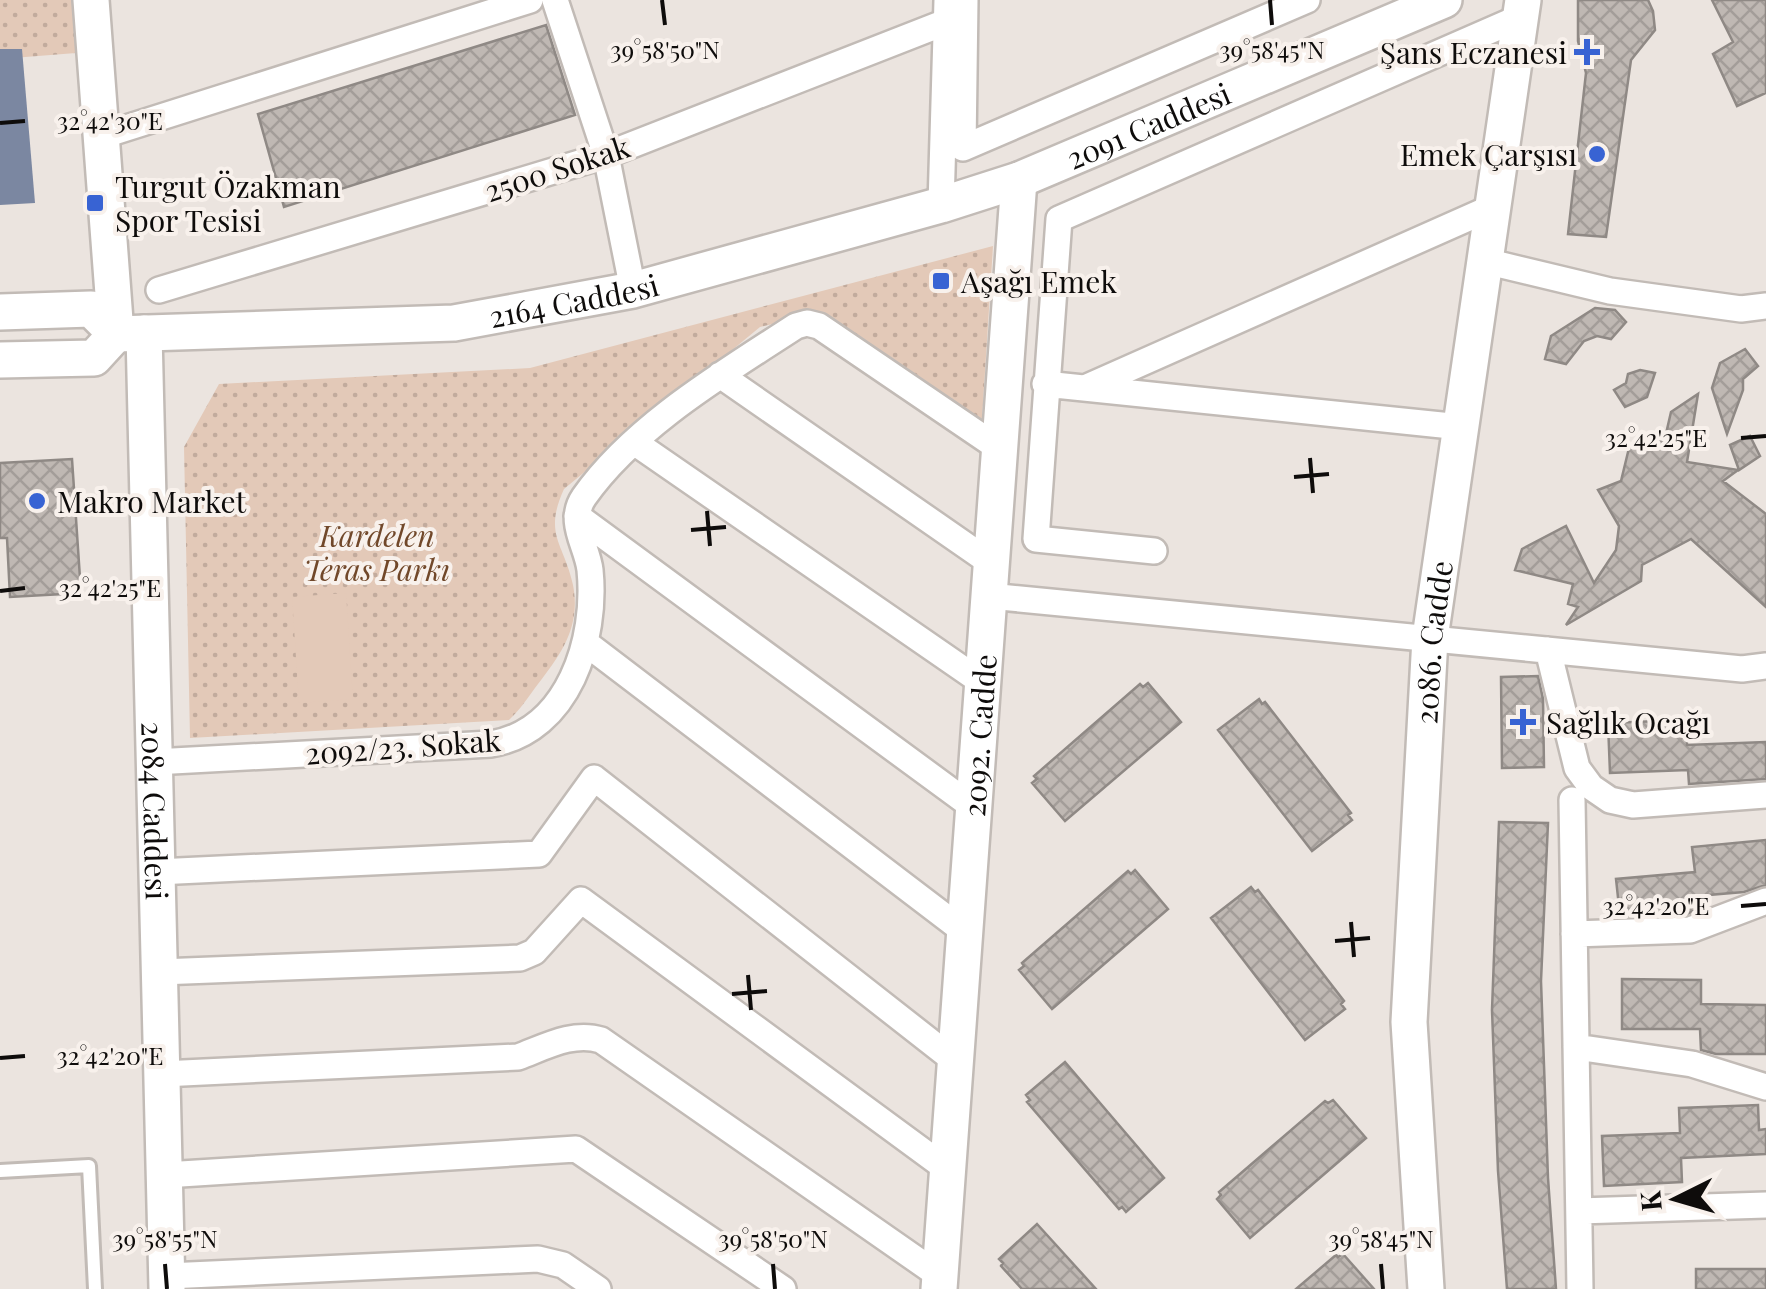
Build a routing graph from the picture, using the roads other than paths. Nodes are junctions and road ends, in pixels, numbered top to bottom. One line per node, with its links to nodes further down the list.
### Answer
1 (92, 0): 9 (street, 2084 Caddesi)
2 (530, 0): 9 (street)
3 (554, 0): 10 (street)
4 (965, 0): 5 (street)
5 (1307, 0)
6 (1444, 0): 11 (street, 2091 Caddesi)
7 (1522, 9): 13 (street, 2086. Cadde); 22 (street)
8 (947, 11): 10 (street, 2500 Sokak); 12 (street)
9 (101, 136): 19 (street, 2084 Caddesi)
10 (606, 155): 15 (street, 2500 Sokak); 16 (street)
11 (1019, 180): 12 (street, 2164 Caddesi); 26 (street, 2092. Cadde)
12 (942, 206): 16 (street, 2164 Caddesi)
13 (1493, 207): 14 (street, 2086. Cadde); 23 (street)
14 (1485, 261): 17 (street); 24 (street, 2086. Cadde)
15 (159, 290)
16 (633, 290): 19 (street, 2164 Caddesi)
17 (1766, 306)
18 (0, 312): 19 (street)
19 (130, 334): 20 (street); 35 (street, 2084 Caddesi)
20 (0, 360)
21 (720, 375): 25 (street); 26 (street); 29 (street)
22 (1045, 384): 23 (street); 28 (street)
23 (1085, 388): 24 (street)
24 (1461, 427): 30 (street, 2086. Cadde)
25 (634, 442): 27 (street); 34 (street)
26 (1000, 449): 29 (street, 2092. Cadde)
27 (576, 516): 31 (street, 2092/23. Sokak); 38 (street)
28 (1154, 551)
29 (990, 580): 30 (street); 34 (street, 2092. Cadde)
30 (1430, 638): 32 (street); 58 (street, 2086. Cadde)
31 (587, 644): 35 (street, 2092/23. Sokak); 41 (street)
32 (1548, 650): 33 (street); 36 (street)
33 (1766, 666)
34 (983, 683): 38 (street, 2092. Cadde)
35 (154, 762): 39 (street, 2084 Caddesi)
36 (1766, 795)
37 (1572, 800): 42 (street)
38 (974, 807): 41 (street, 2092. Cadde)
39 (157, 872): 43 (street, 2084 Caddesi); 45 (street)
40 (1766, 901): 42 (street)
41 (965, 932): 45 (street, 2092. Cadde)
42 (1574, 934): 44 (street)
43 (160, 972): 46 (street, 2084 Caddesi); 48 (street)
44 (1576, 1047): 47 (street); 52 (street)
45 (956, 1060): 48 (street, 2092. Cadde)
46 (162, 1074): 50 (street, 2084 Caddesi); 54 (street)
47 (1766, 1087)
48 (948, 1169): 54 (street, 2092. Cadde)
49 (0, 1171): 55 (lane)
50 (165, 1175): 53 (street, 2084 Caddesi); 57 (street)
51 (1766, 1205): 52 (street)
52 (1578, 1212): 59 (street)
53 (167, 1282): 56 (street)
54 (939, 1283)
55 (95, 1289)
56 (598, 1289)
57 (782, 1289)
58 (1426, 1289)
59 (1580, 1289)

